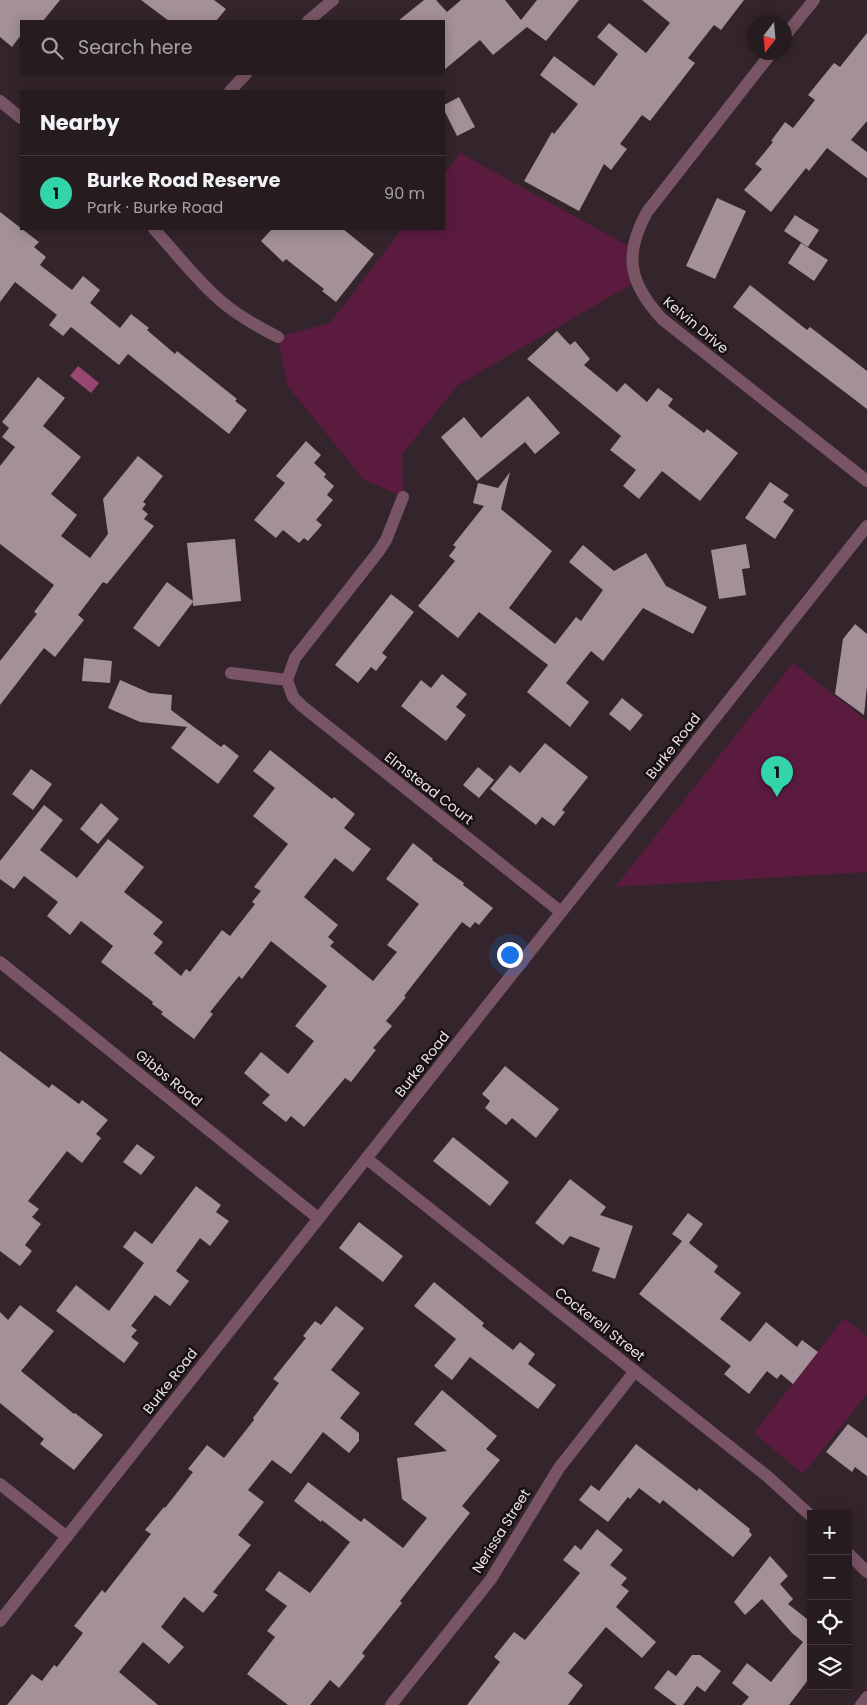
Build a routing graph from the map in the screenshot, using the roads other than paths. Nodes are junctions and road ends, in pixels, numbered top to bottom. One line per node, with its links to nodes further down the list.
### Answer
1 (333, 0): 3 (street)
2 (814, 0): 4 (street)
3 (309, 20)
4 (792, 27)
5 (766, 60): 12 (street, Kelvin Drive)
6 (245, 75): 7 (street)
7 (231, 90)
8 (0, 102): 9 (street)
9 (20, 117)
10 (155, 230): 11 (street)
11 (278, 338)
12 (867, 482)
13 (403, 497): 16 (street)
14 (867, 526): 17 (street, Burke Road)
15 (231, 673): 16 (street)
16 (287, 680): 17 (street, Elmstead Court)
17 (561, 912): 19 (street, Burke Road)
18 (0, 962): 20 (street, Gibbs Road)
19 (367, 1159): 20 (street, Burke Road); 21 (street, Cockerell Street)
20 (318, 1218): 24 (street, Burke Road)
21 (635, 1372): 23 (street, Cockerell Street); 29 (street, Nerissa Street)
22 (0, 1484): 24 (street)
23 (807, 1512)
24 (67, 1537): 27 (street, Burke Road)
25 (850, 1555): 26 (street)
26 (867, 1572)
27 (0, 1621)
28 (867, 1697): 30 (street)
29 (391, 1705)
30 (861, 1705)

